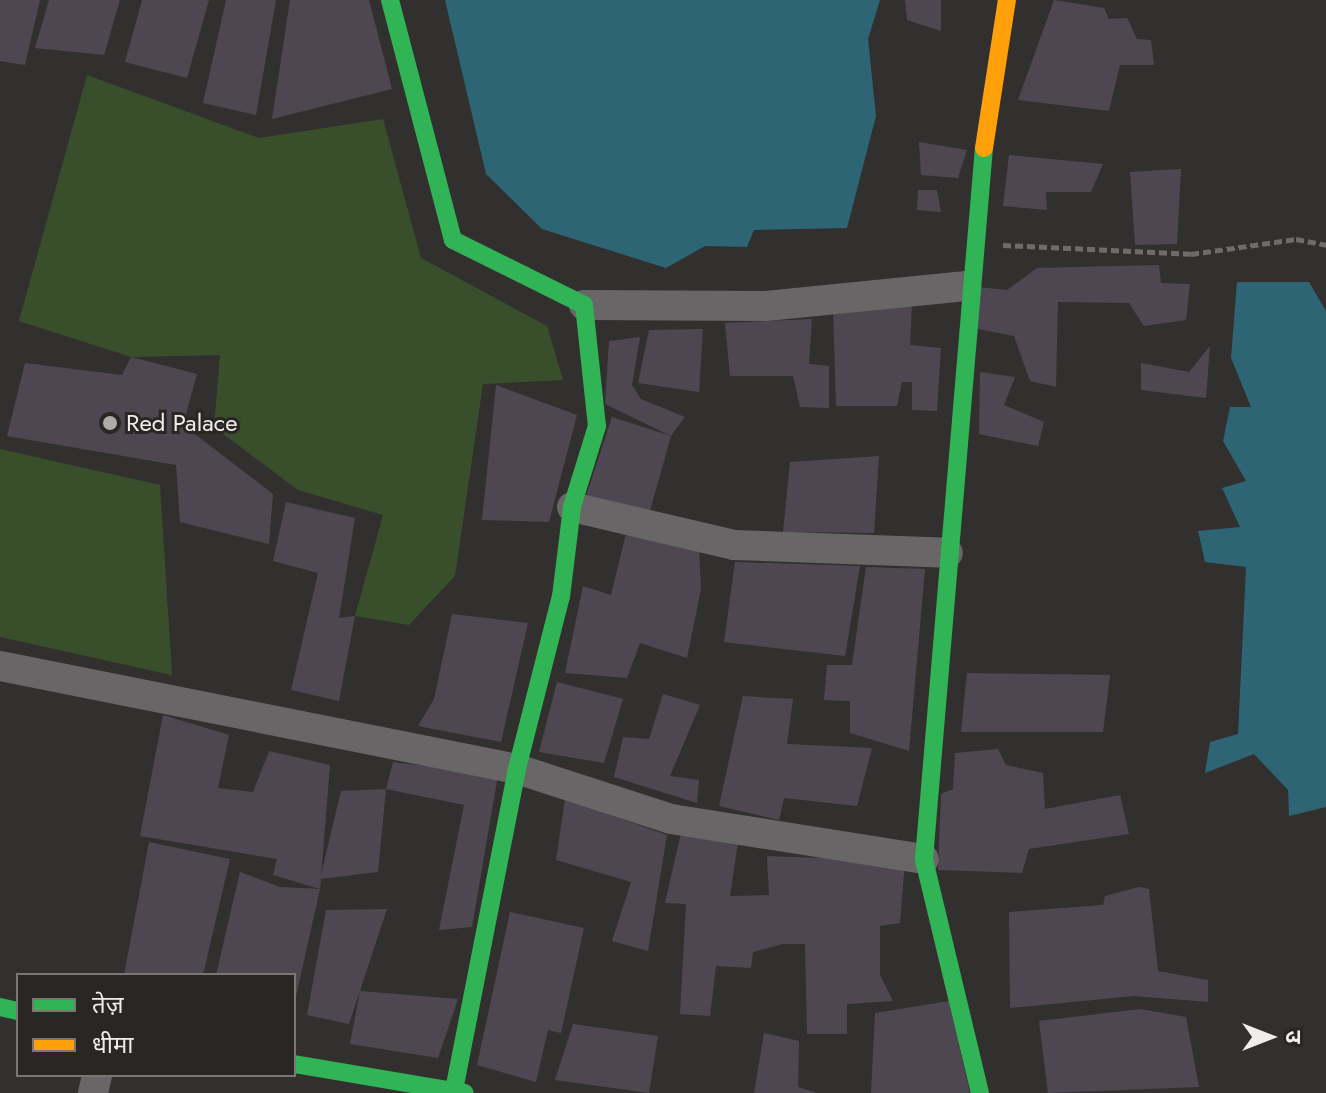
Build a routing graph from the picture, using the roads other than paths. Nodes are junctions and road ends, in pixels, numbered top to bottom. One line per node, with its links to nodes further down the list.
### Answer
1 (390, 0): 4 (main road)
2 (1007, 0): 3 (main road)
3 (966, 286): 4 (street); 6 (main road)
4 (584, 305): 5 (main road)
5 (572, 507): 6 (street); 8 (main road)
6 (948, 553): 9 (main road)
7 (0, 666): 8 (street)
8 (517, 769): 9 (street); 11 (main road)
9 (924, 859): 12 (main road)
10 (296, 1064): 11 (main road)
11 (460, 1091)
12 (980, 1093)

